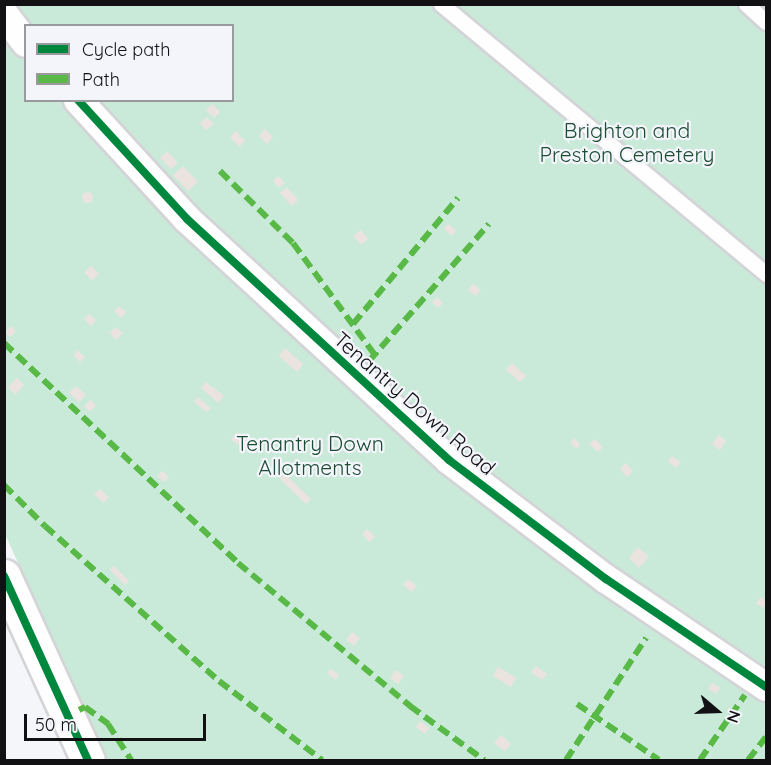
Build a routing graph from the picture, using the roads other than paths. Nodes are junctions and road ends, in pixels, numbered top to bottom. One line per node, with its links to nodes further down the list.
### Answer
1 (441, 4): 7 (lane)
2 (746, 4): 4 (lane)
3 (4, 14): 5 (street)
4 (766, 22)
5 (24, 40)
6 (80, 102): 9 (street, Tenantry Down Road)
7 (766, 274)
8 (4, 576): 10 (street)
9 (766, 687)
10 (88, 760)

